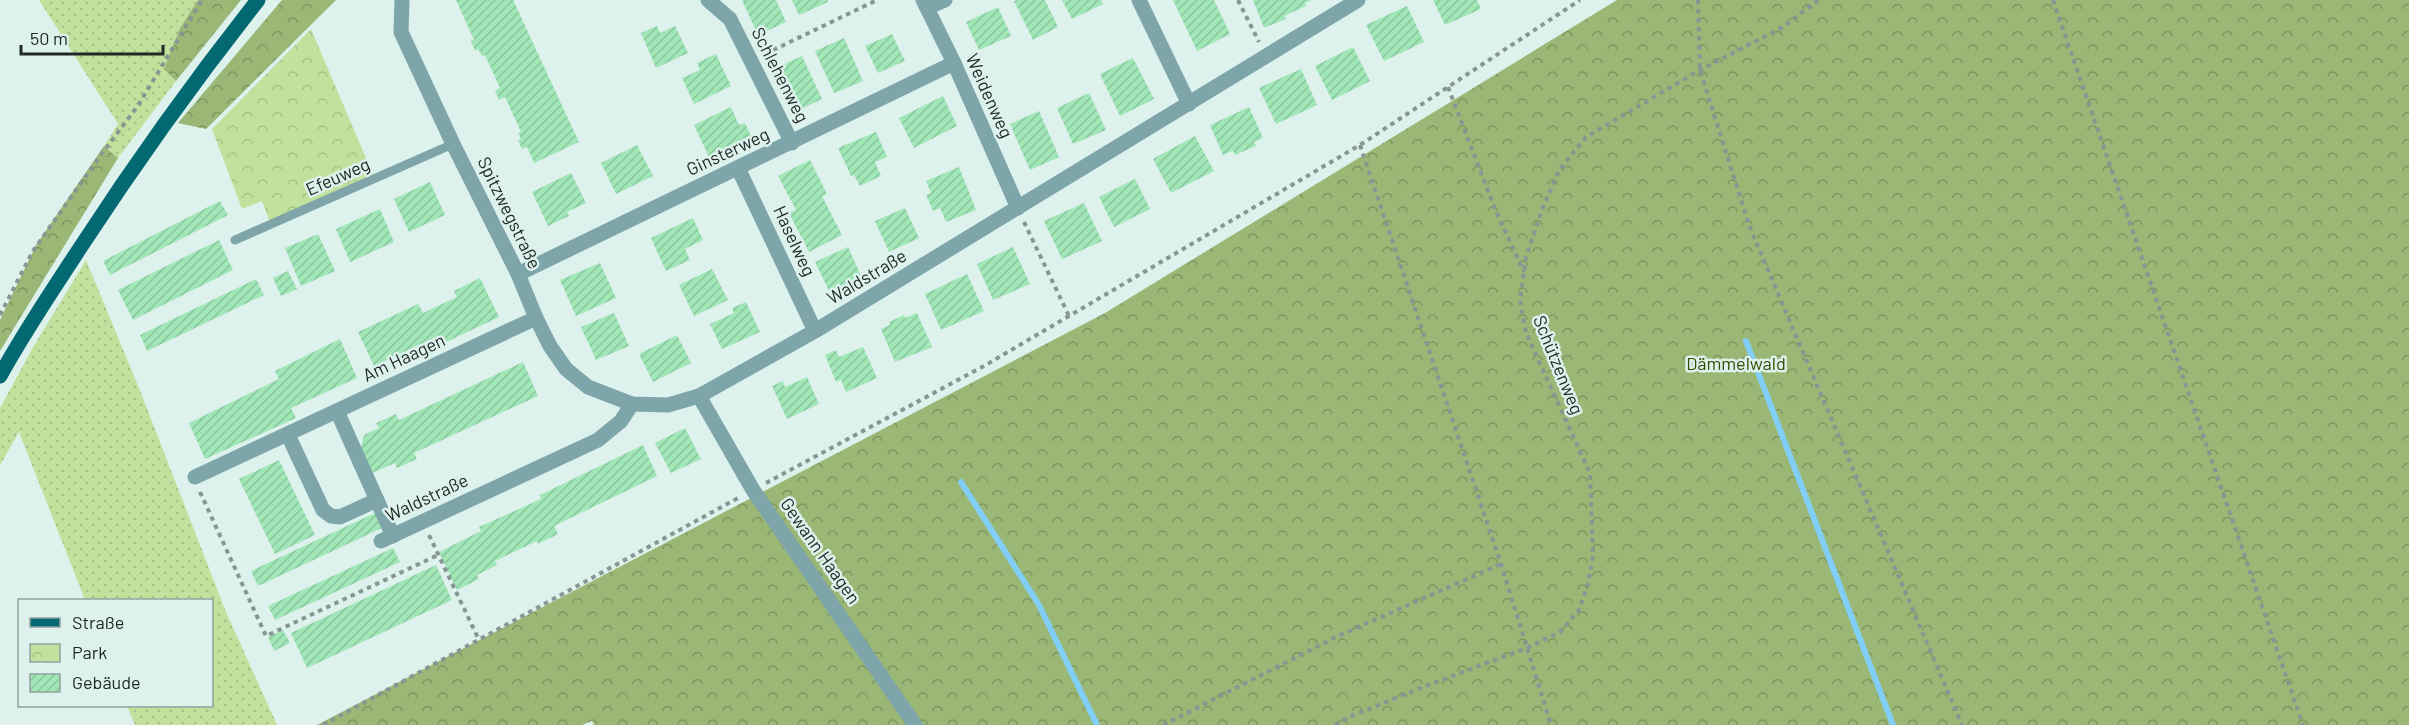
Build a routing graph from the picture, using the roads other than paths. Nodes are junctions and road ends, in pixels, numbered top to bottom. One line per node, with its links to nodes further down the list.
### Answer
1 (258, 0): 18 (main road)
2 (402, 0): 11 (street, Spitzwegstraße)
3 (708, 0): 10 (street, Schlehenweg)
4 (945, 0): 7 (street)
5 (1139, 0): 9 (street)
6 (1358, 0): 9 (street, Waldstraße)
7 (925, 4): 8 (street, Weidenweg)
8 (954, 63): 10 (street, Ginsterweg); 13 (street, Weidenweg)
9 (1189, 104): 13 (street, Waldstraße)
10 (792, 143): 12 (street, Ginsterweg)
11 (453, 144): 14 (lane, Efeuweg); 15 (street, Spitzwegstraße)
12 (738, 168): 15 (street, Ginsterweg); 17 (street, Haselweg)
13 (1018, 208): 17 (street, Waldstraße)
14 (235, 240)
15 (518, 274): 16 (street, Spitzwegstraße)
16 (536, 318): 20 (street, Spitzwegstraße); 21 (street, Am Haagen)
17 (815, 331): 19 (street, Waldstraße)
18 (0, 376)
19 (699, 396): 20 (street, Waldstraße); 25 (street, Gewann Haagen)
20 (632, 404): 24 (street, Waldstraße)
21 (337, 411): 22 (street, Am Haagen); 24 (street)
22 (288, 435): 23 (street, Am Haagen); 24 (street)
23 (195, 477)
24 (377, 500)
25 (915, 725)

